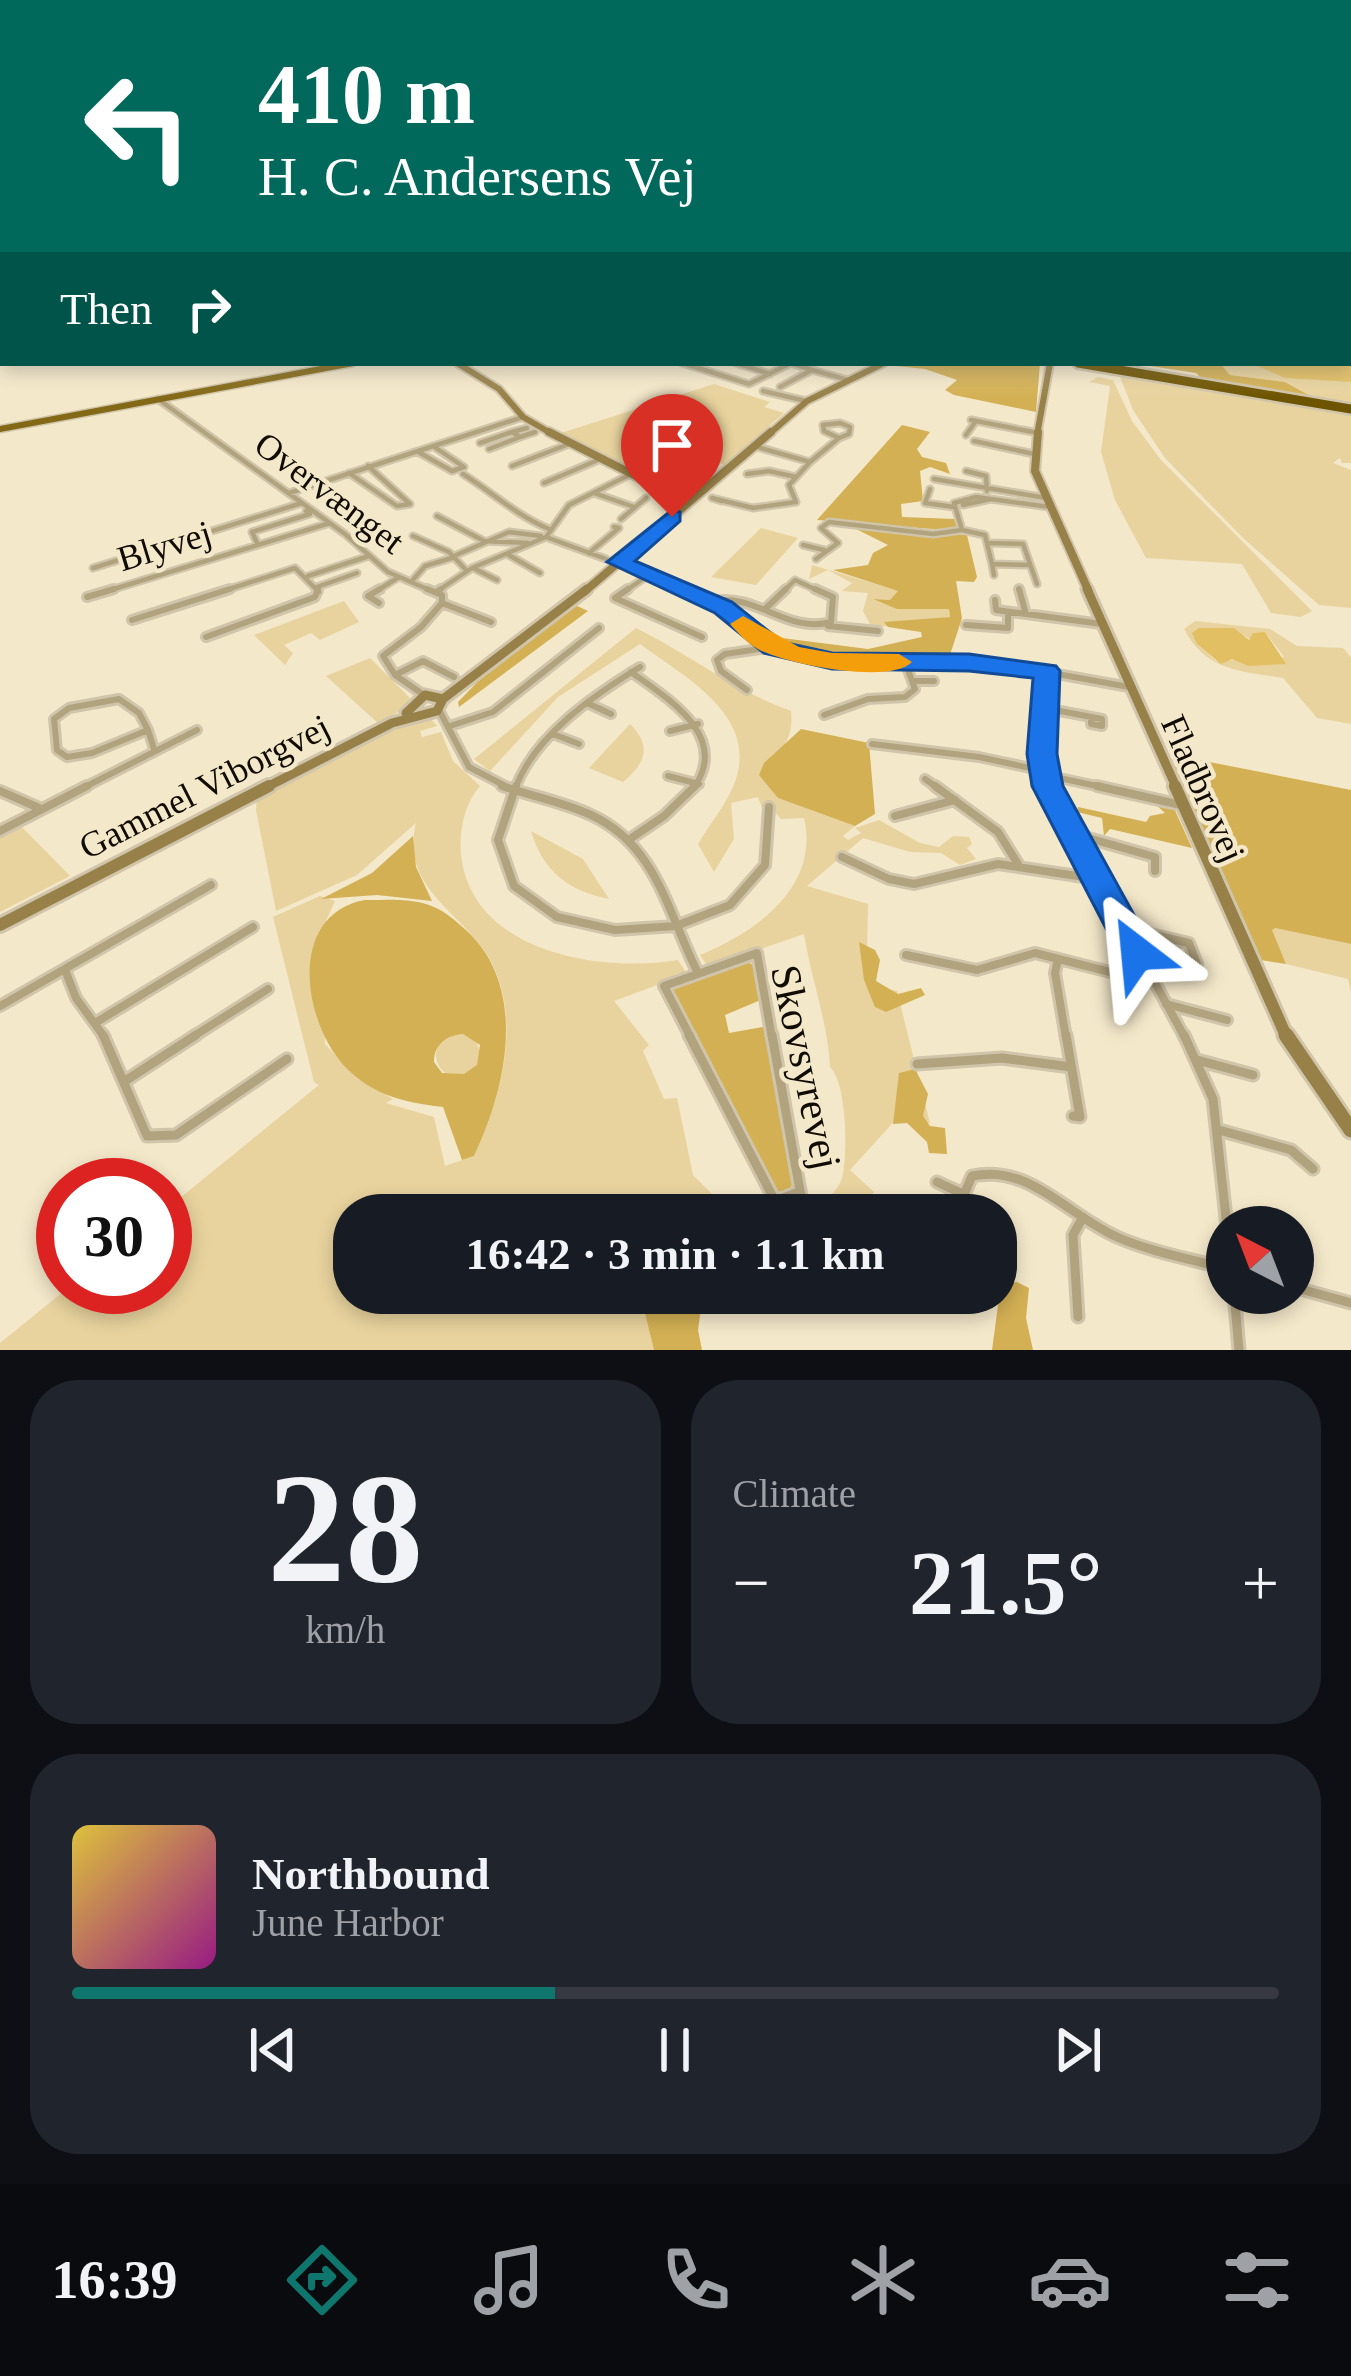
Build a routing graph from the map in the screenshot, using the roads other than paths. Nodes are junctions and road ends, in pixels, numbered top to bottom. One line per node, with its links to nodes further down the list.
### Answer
1 (337, 366): 16 (main road)
2 (462, 366): 20 (main road)
3 (691, 366): 12 (street)
4 (745, 366): 12 (street)
5 (785, 366): 12 (street)
6 (800, 366): 11 (street)
7 (876, 366): 13 (main road)
8 (1050, 366): 23 (main road, Fladbrovej)
9 (1096, 366): 18 (highway)
10 (1108, 366): 18 (highway)
11 (812, 370): 13 (street); 14 (street)
12 (770, 374)
13 (848, 380): 17 (main road)
14 (780, 387)
15 (764, 392): 17 (street)
16 (158, 399): 21 (main road); 51 (street, Overvænget)
17 (807, 401): 32 (main road)
18 (1335, 405): 19 (highway)
19 (1351, 407)
20 (523, 417): 24 (street); 30 (main road)
21 (0, 429)
22 (512, 432): 26 (street); 26 (street); 29 (street)
23 (1038, 433): 25 (street); 36 (main road, Fladbrovej)
24 (467, 435): 29 (street); 31 (street)
25 (966, 435)
26 (520, 437): 33 (street)
27 (839, 438): 38 (street)
28 (974, 441): 36 (street)
29 (480, 443): 33 (street)
30 (569, 444): 37 (main road); 40 (street)
31 (433, 446): 34 (street); 34 (street)
32 (754, 446): 38 (street); 53 (main road)
33 (489, 449): 35 (street)
34 (418, 452): 39 (street)
35 (499, 454)
36 (1034, 454): 57 (main road, Fladbrovej)
37 (598, 460): 44 (main road); 48 (street)
38 (810, 462): 46 (street)
39 (368, 466): 42 (street); 42 (street)
40 (512, 466)
41 (760, 472): 46 (street)
42 (349, 473): 51 (street)
43 (463, 474): 67 (street)
44 (629, 475): 52 (street); 53 (main road)
45 (982, 475): 50 (street)
46 (796, 477): 56 (street)
47 (934, 479): 50 (street)
48 (544, 483)
49 (930, 489): 60 (street)
50 (988, 489): 55 (street); 57 (street)
51 (289, 493): 61 (street, Overvænget)
52 (594, 493): 59 (street); 67 (street)
53 (698, 494): 81 (main road)
54 (646, 498): 59 (street)
55 (988, 499): 57 (street); 58 (street); 60 (street)
56 (722, 501)
57 (1048, 502): 108 (main road, Fladbrovej)
58 (963, 505)
59 (634, 507): 63 (street)
60 (954, 507): 66 (street)
61 (307, 511): 64 (street, Overvænget); 71 (street, Blyvej); 83 (street)
62 (436, 516): 69 (street)
63 (621, 519)
64 (330, 523): 71 (street, Blyvej); 77 (street, Overvænget)
65 (614, 527): 76 (street)
66 (962, 530): 70 (street); 74 (street)
67 (546, 534): 69 (street); 72 (street); 76 (street)
68 (413, 536): 78 (street)
69 (484, 541): 72 (street); 78 (street)
70 (988, 543): 82 (street); 84 (street)
71 (258, 544): 98 (street, Blyvej)
72 (528, 544): 75 (street)
73 (803, 545): 74 (street)
74 (827, 551): 80 (street)
75 (505, 553): 85 (street); 87 (street)
76 (589, 553): 79 (street)
77 (369, 556): 90 (street); 91 (street, Overvænget)
78 (454, 556): 85 (street); 93 (street)
79 (606, 559)
80 (816, 559)
81 (619, 562): 88 (street); 120 (main road)
82 (992, 564): 84 (street); 89 (street)
83 (92, 565)
84 (1030, 565): 94 (street)
85 (469, 569): 92 (street); 97 (street)
86 (357, 573): 95 (street)
87 (540, 573)
88 (648, 575): 100 (street); 114 (street)
89 (994, 575)
90 (308, 576): 95 (street); 106 (street)
91 (399, 577): 93 (street, Overvænget); 101 (street)
92 (496, 580)
93 (411, 582): 97 (street, Overvænget)
94 (1037, 584)
95 (317, 587): 113 (street)
96 (1019, 589): 105 (street)
97 (436, 592): 102 (street)
98 (87, 597)
99 (995, 600): 104 (street)
100 (712, 602): 103 (street); 115 (street)
101 (380, 603)
102 (442, 603): 107 (street); 118 (street)
103 (765, 609): 109 (street); 109 (street)
104 (1008, 612): 105 (street); 110 (street)
105 (1026, 614): 108 (street)
106 (132, 620)
107 (491, 622)
108 (1102, 624): 124 (main road, Fladbrovej)
109 (827, 625): 112 (street)
110 (966, 625)
111 (599, 628): 134 (street)
112 (878, 632)
113 (206, 637)
114 (702, 637)
115 (773, 647): 116 (street); 123 (street)
116 (905, 662): 117 (street); 121 (street)
117 (1047, 671): 124 (street); 129 (street)
118 (395, 675): 120 (street); 127 (street)
119 (752, 676): 123 (street)
120 (459, 680): 128 (main road)
121 (912, 681): 122 (street); 131 (street)
122 (934, 681)
123 (737, 683): 125 (street)
124 (1129, 687): 149 (main road, Fladbrovej)
125 (747, 690)
126 (587, 703): 130 (street); 133 (street); 138 (street)
127 (417, 704): 128 (main road); 128 (main road); 161 (main road, Gammel Viborgvej)
128 (438, 704): 134 (street)
129 (1044, 709): 132 (street); 142 (street)
130 (610, 715)
131 (824, 715)
132 (1091, 717)
133 (698, 724): 137 (street); 145 (street)
134 (449, 725): 146 (street)
135 (148, 730): 135 (street); 141 (street)
136 (197, 730): 141 (street)
137 (670, 731)
138 (553, 734): 139 (street); 146 (street)
139 (579, 744)
140 (872, 744): 142 (street)
141 (154, 749): 151 (street)
142 (1045, 773): 149 (street); 154 (street)
143 (668, 776): 145 (street)
144 (925, 779): 148 (street)
145 (699, 784): 155 (street)
146 (512, 789): 155 (street); 163 (street)
147 (0, 791): 151 (street)
148 (955, 800): 152 (street); 157 (street)
149 (1181, 805): 184 (main road, Fladbrovej)
150 (769, 807): 163 (street)
151 (39, 808): 153 (street)
152 (895, 816)
153 (0, 831)
154 (1072, 834): 158 (street); 159 (street)
155 (629, 840): 163 (street)
156 (849, 858): 157 (street)
157 (1018, 864): 159 (street)
158 (1155, 871)
159 (1097, 879): 164 (street)
160 (211, 885): 168 (street)
161 (0, 927)
162 (253, 927): 175 (street)
163 (674, 928): 169 (street)
164 (1124, 928): 167 (street); 170 (street)
165 (906, 955): 166 (street)
166 (1058, 959): 170 (street); 179 (street)
167 (1197, 964)
168 (65, 970): 173 (street); 175 (street)
169 (698, 973): 187 (street, Skovsyrevej); 187 (street, Skovsyrevej)
170 (1148, 973): 172 (street)
171 (268, 989): 181 (street)
172 (1166, 1004): 174 (street); 177 (street)
173 (0, 1006)
174 (1227, 1020)
175 (94, 1023): 181 (street)
176 (287, 1059): 181 (street)
177 (1197, 1060): 180 (street); 183 (street)
178 (917, 1064): 179 (street)
179 (1071, 1066): 182 (street)
180 (1253, 1075)
181 (124, 1082)
182 (1073, 1116)
183 (1217, 1129): 185 (street); 189 (street)
184 (1351, 1130)
185 (1313, 1169)
186 (937, 1182): 188 (street)
187 (800, 1192)
188 (961, 1193): 190 (street)
189 (1225, 1206)
190 (1083, 1216): 191 (street); 195 (street)
191 (1206, 1263)
192 (1314, 1293): 193 (street)
193 (1351, 1304)
194 (1236, 1314): 196 (street)
195 (1078, 1317)
196 (1239, 1350)

